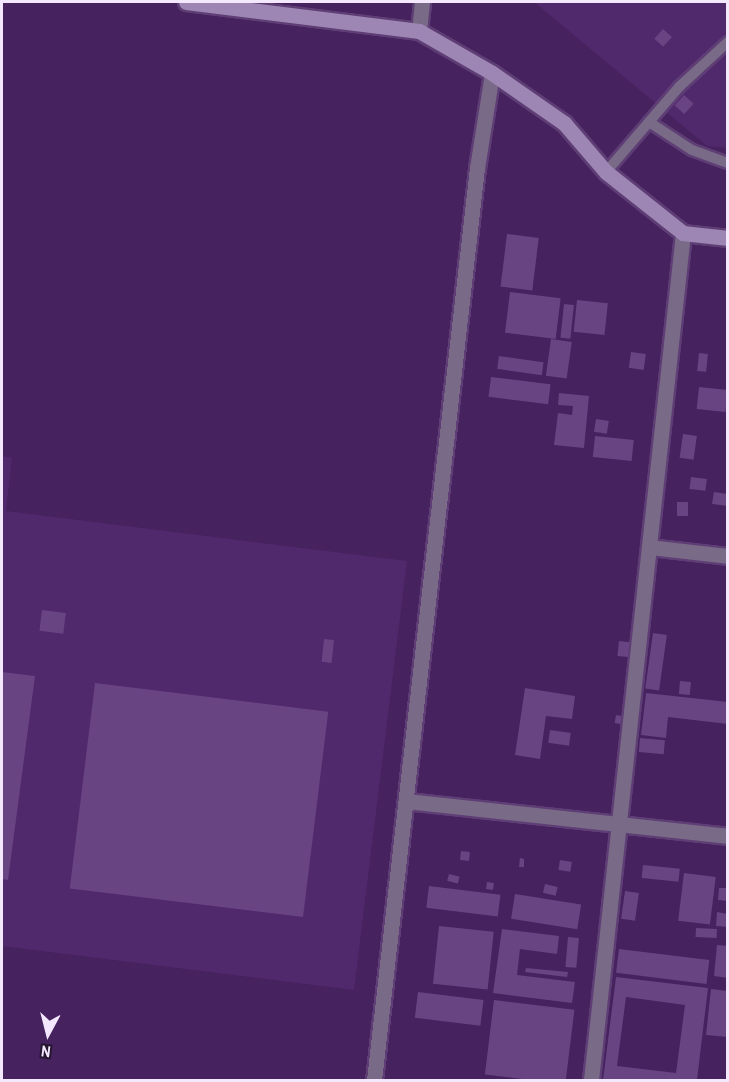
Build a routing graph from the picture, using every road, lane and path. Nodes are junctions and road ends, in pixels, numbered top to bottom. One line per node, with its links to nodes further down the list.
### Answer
1 (186, 2): 3 (street)
2 (422, 2): 3 (street)
3 (419, 31): 5 (street)
4 (728, 42): 6 (lane)
5 (492, 73): 8 (street); 13 (street)
6 (649, 122): 7 (lane); 8 (lane)
7 (728, 163)
8 (606, 172): 9 (street)
9 (683, 232): 10 (street); 11 (street)
10 (728, 238)
11 (649, 547): 12 (street); 14 (street)
12 (728, 556)
13 (407, 801): 14 (street); 16 (street)
14 (619, 824): 15 (street); 17 (street)
15 (728, 836)
16 (374, 1080)
17 (591, 1080)

